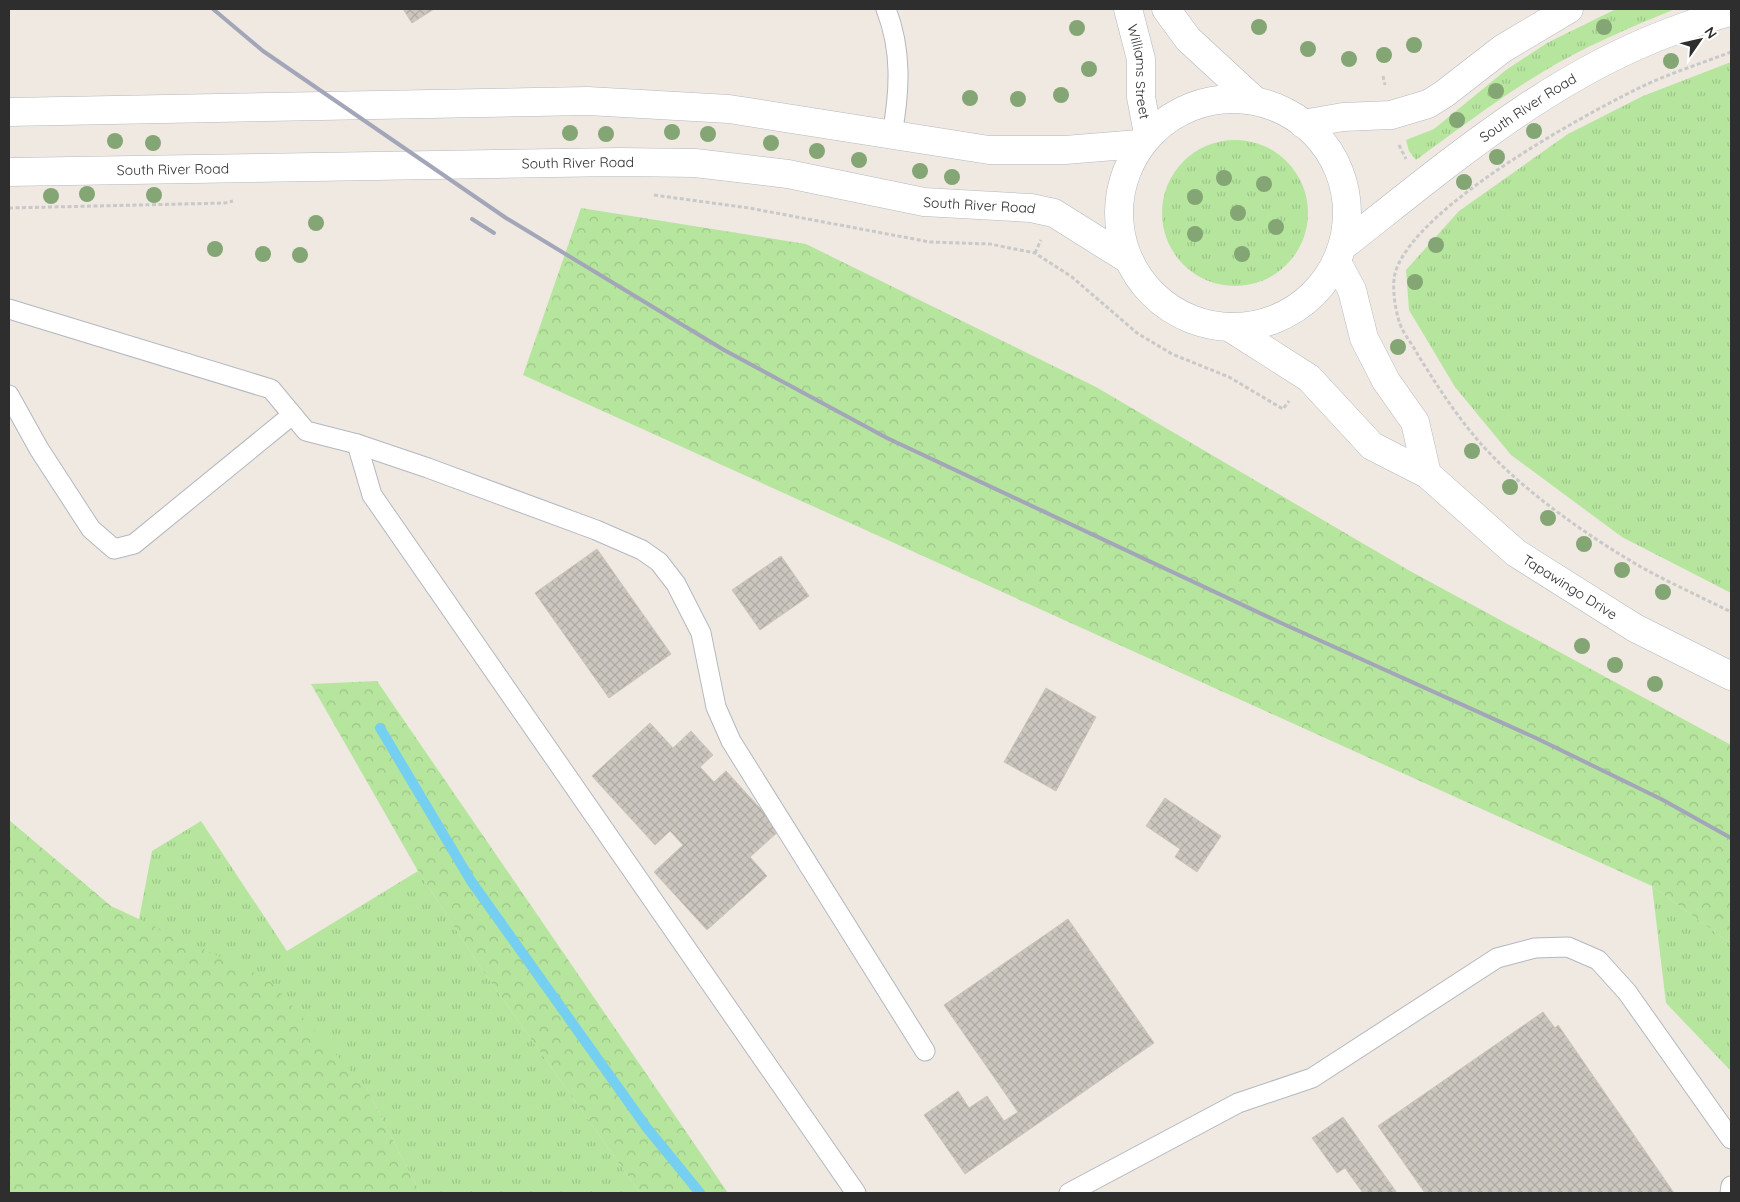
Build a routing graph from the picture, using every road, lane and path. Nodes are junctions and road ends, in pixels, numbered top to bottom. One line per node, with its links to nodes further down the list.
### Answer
1 (886, 9): 12 (lane)
2 (1128, 9): 13 (main road, Williams Street)
3 (1166, 9): 8 (main road)
4 (1560, 11): 10 (main road)
5 (1731, 12): 15 (main road, South River Road)
6 (1731, 52): 17 (path)
7 (1383, 76): 10 (path)
8 (1253, 99): 11 (main road); 13 (main road)
9 (9, 112): 12 (main road)
10 (1391, 115): 11 (main road); 15 (path)
11 (1303, 124): 18 (main road)
12 (892, 134): 13 (main road)
13 (1144, 139): 19 (main road)
14 (9, 172): 19 (main road, South River Road)
15 (1423, 183): 17 (path); 18 (main road, South River Road)
16 (650, 195): 23 (path)
17 (1445, 209): 27 (path)
18 (1342, 254): 21 (main road, South River Road); 26 (main road)
19 (1129, 260): 21 (main road)
20 (9, 308): 24 (lane)
21 (1229, 327): 26 (main road, Tapawingo Drive)
22 (9, 395): 24 (lane)
23 (1283, 409)
24 (292, 415): 25 (lane)
25 (357, 444): 29 (lane); 32 (lane)
26 (1427, 474): 28 (main road, Tapawingo Drive)
27 (1731, 612)
28 (1731, 676)
29 (925, 1050)
30 (1731, 1139): 33 (lane)
31 (1731, 1186): 34 (lane)
32 (856, 1193)
33 (1068, 1193)
34 (1730, 1193)

